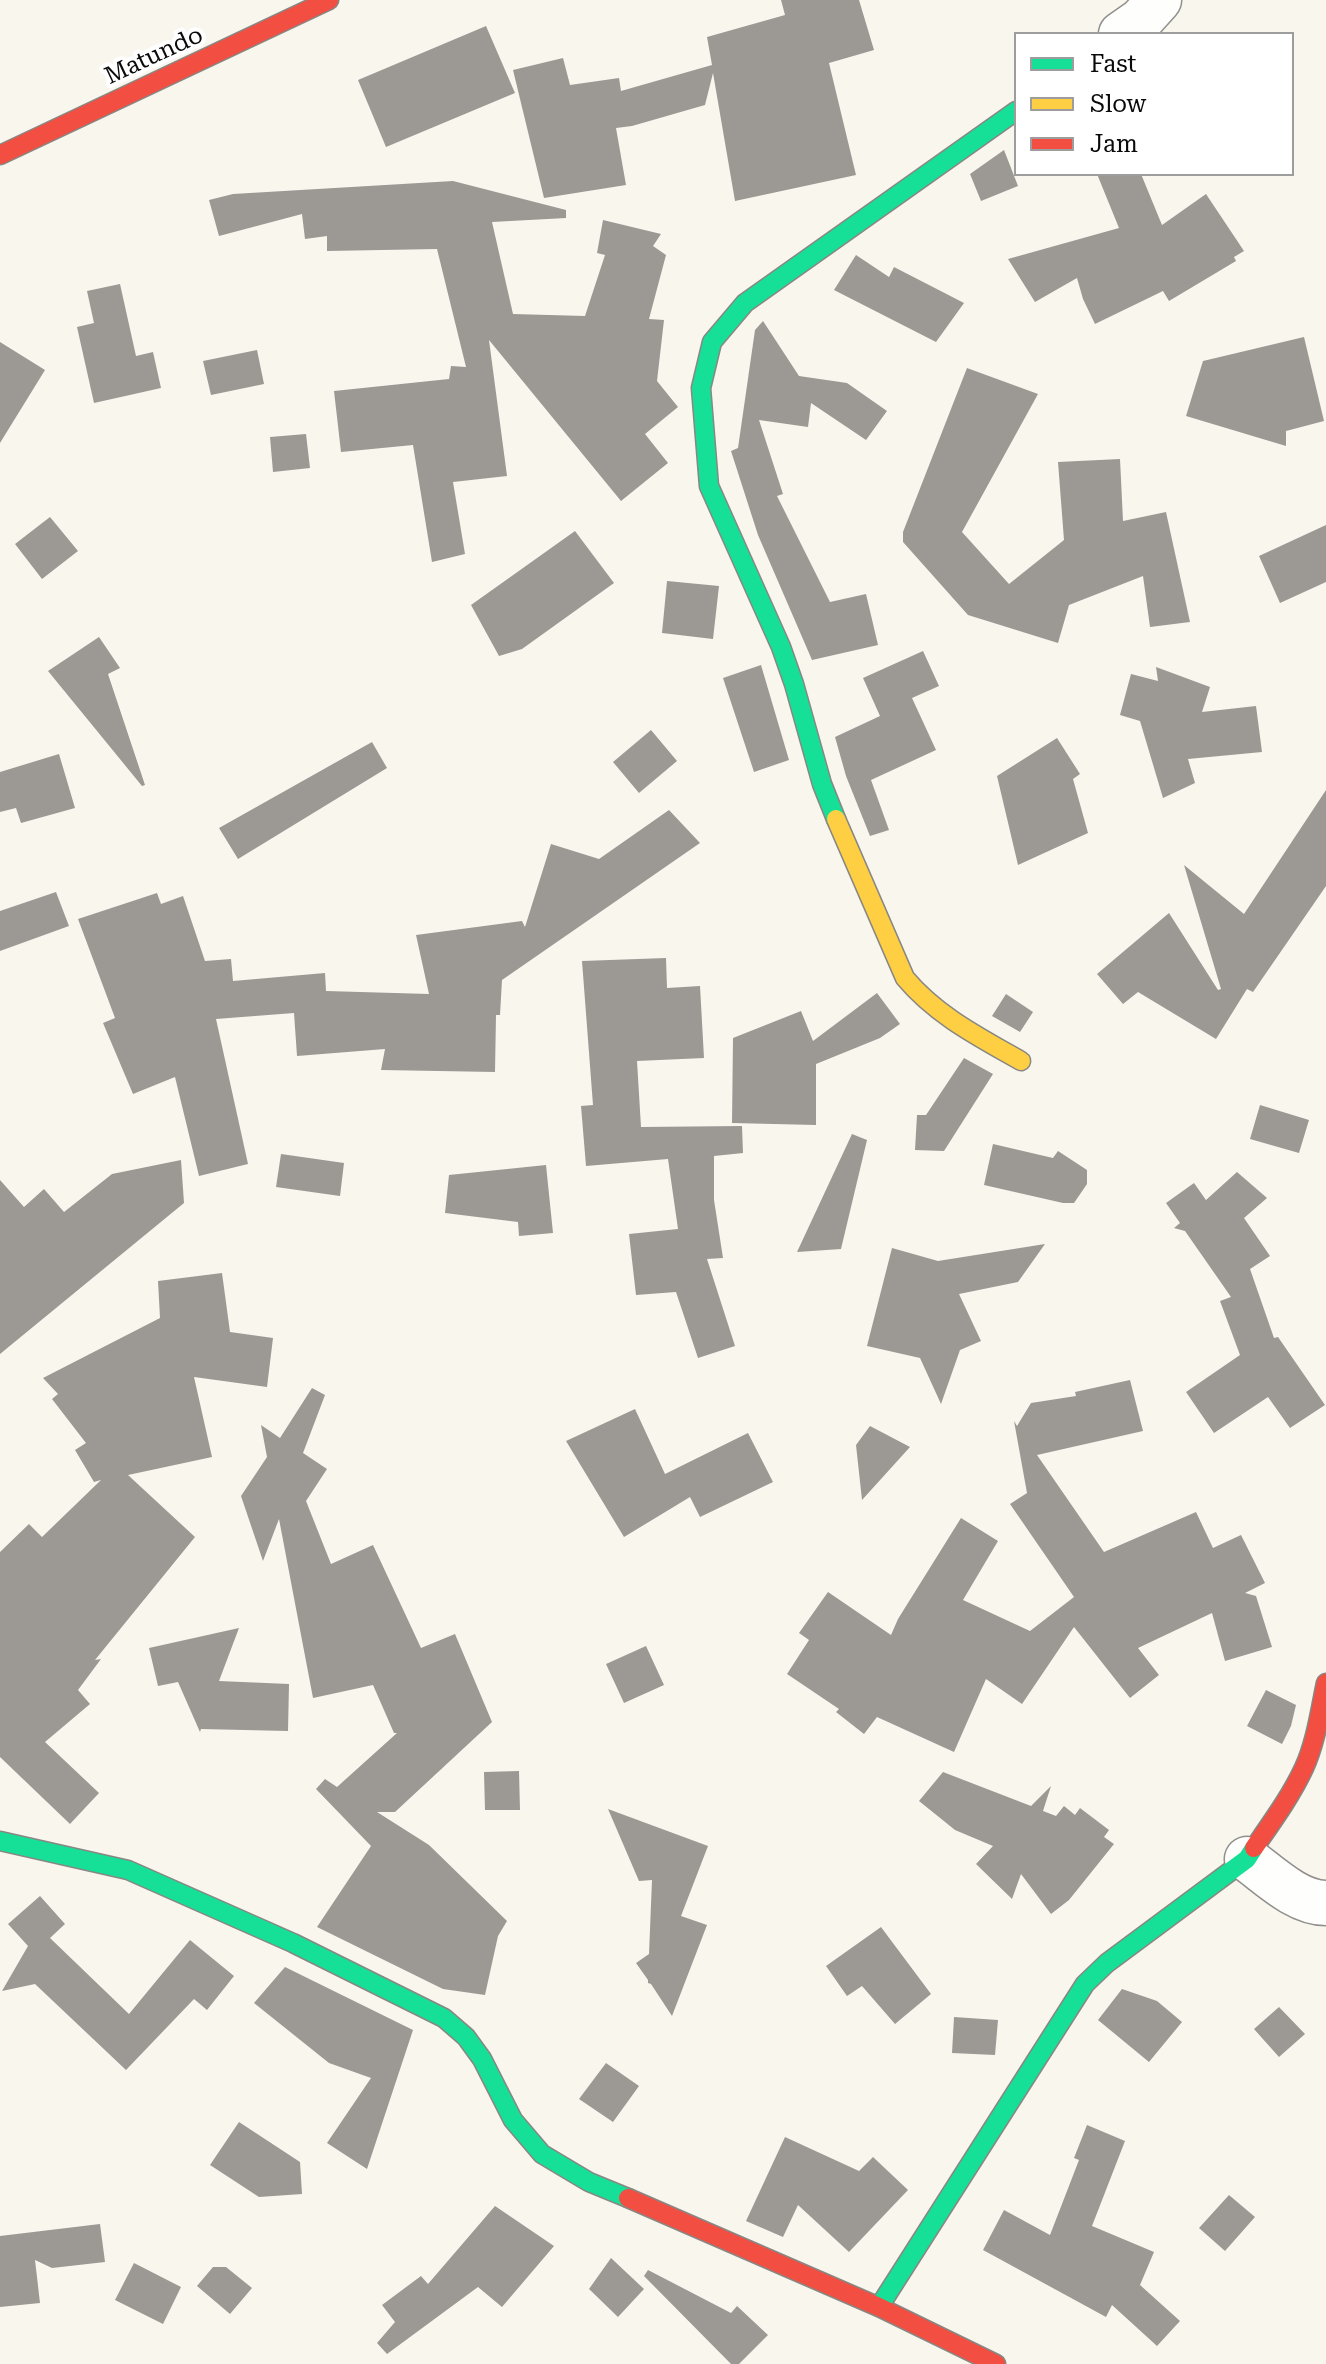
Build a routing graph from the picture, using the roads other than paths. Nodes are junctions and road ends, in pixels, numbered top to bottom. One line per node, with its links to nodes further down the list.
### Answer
1 (329, 0): 5 (street, Matundo)
2 (1159, 0): 3 (street)
3 (1124, 32)
4 (1014, 112): 6 (street)
5 (0, 155)
6 (1021, 1061)
7 (1326, 1683): 9 (street)
8 (0, 1841): 11 (street)
9 (1247, 1859): 10 (street); 11 (street)
10 (1326, 1903)
11 (879, 2307): 12 (street)
12 (996, 2364)

